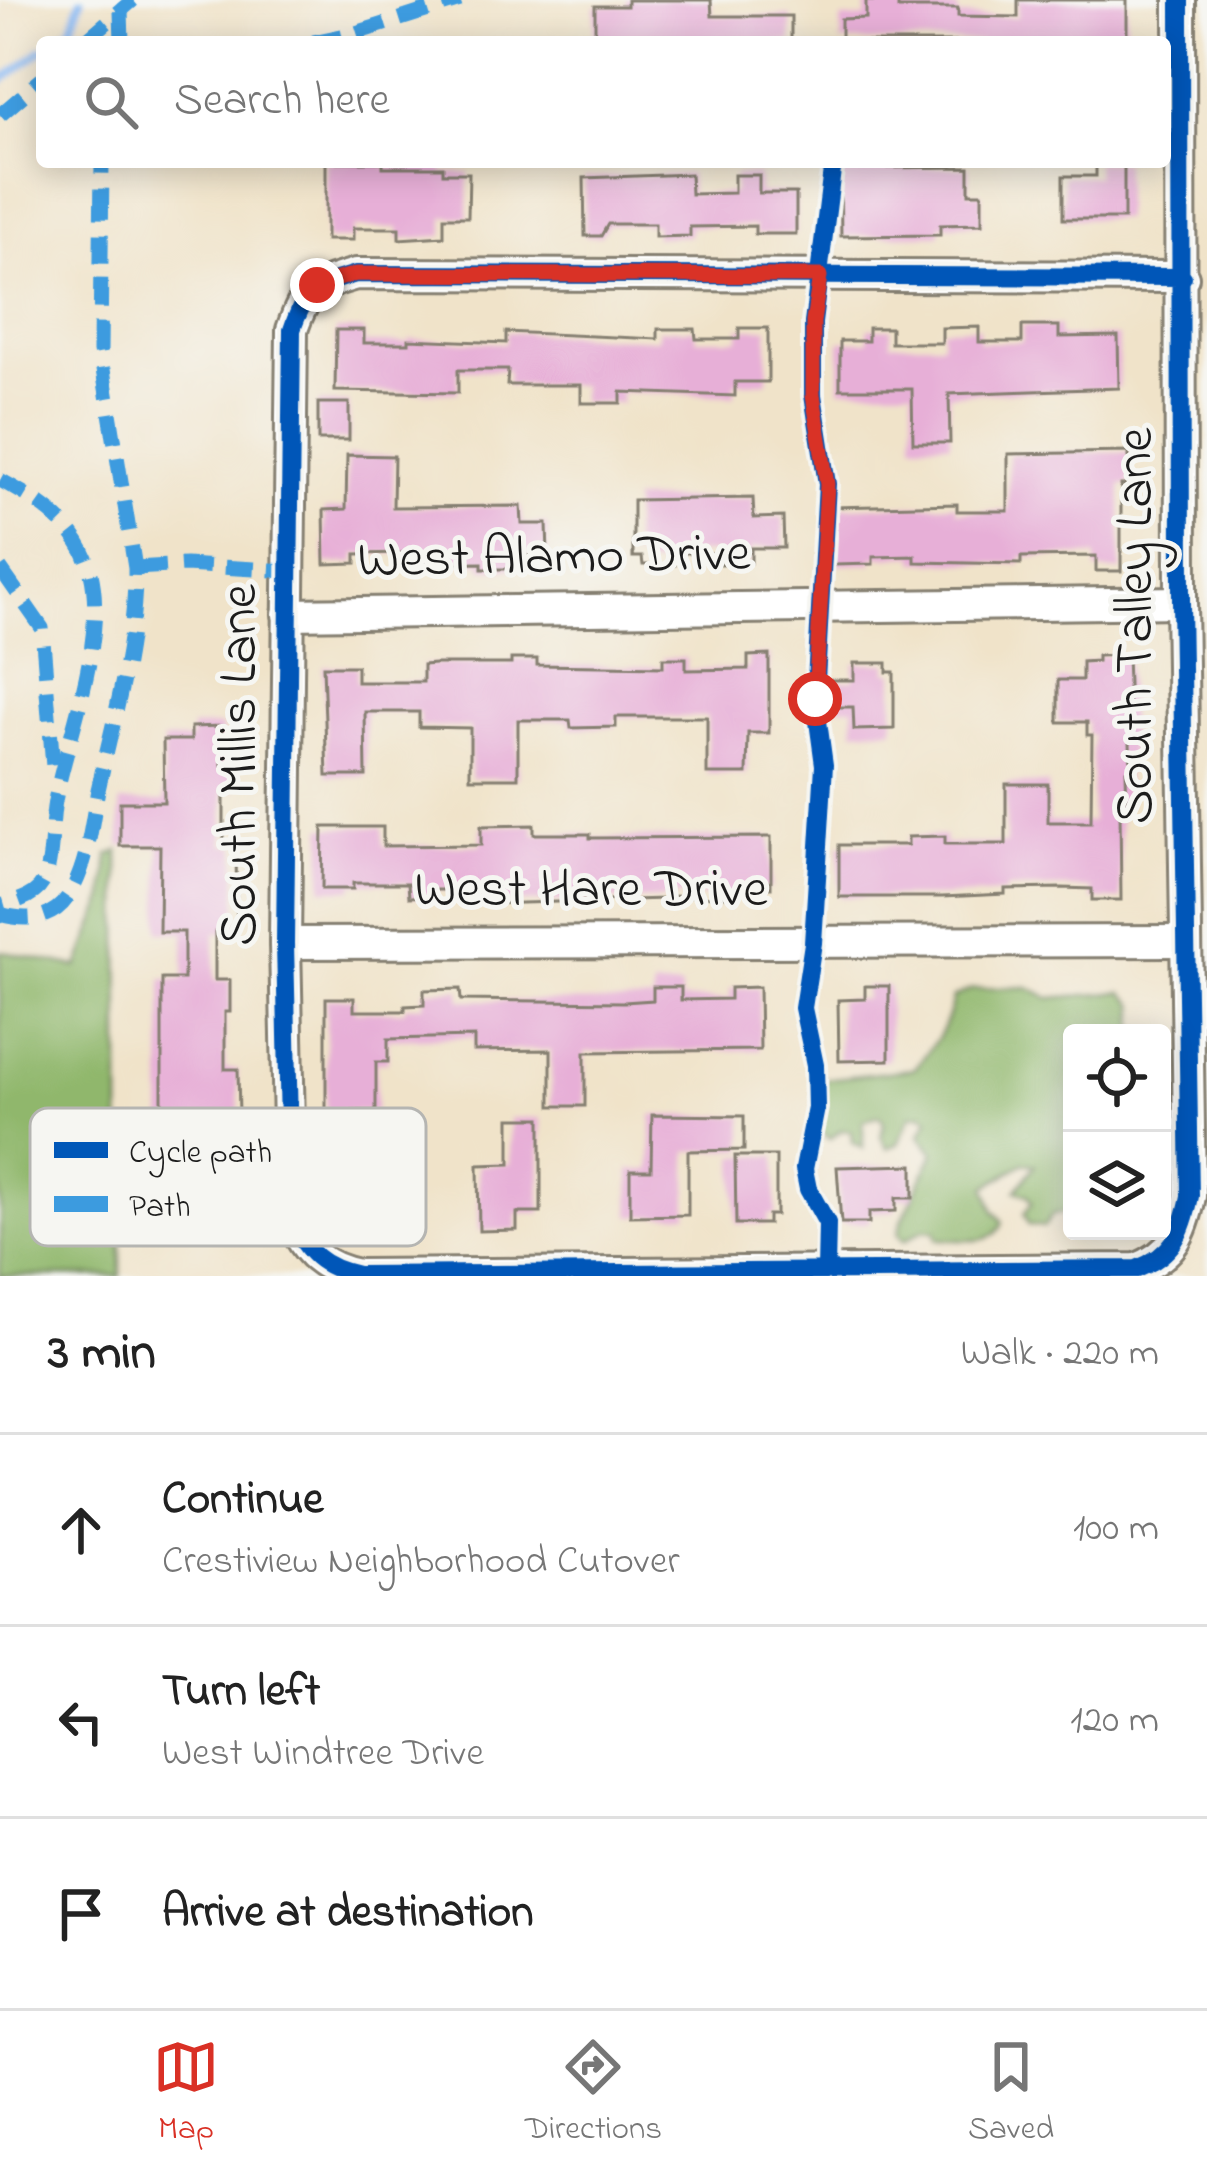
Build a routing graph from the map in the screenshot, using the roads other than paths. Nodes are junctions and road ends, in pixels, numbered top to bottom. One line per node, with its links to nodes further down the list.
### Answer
1 (1180, 0): 2 (street, South Talley Lane)
2 (1183, 277): 3 (street, South Talley Lane); 4 (street, South Millis Lane)
3 (1180, 602): 4 (street, West Alamo Drive); 5 (street, South Talley Lane)
4 (289, 614): 6 (street, South Millis Lane)
5 (1185, 941): 6 (street, West Hare Drive); 9 (street, South Talley Lane)
6 (285, 943): 7 (street, South Millis Lane)
7 (289, 1108)
8 (304, 1246): 9 (street, South Millis Lane)
9 (788, 1274)

